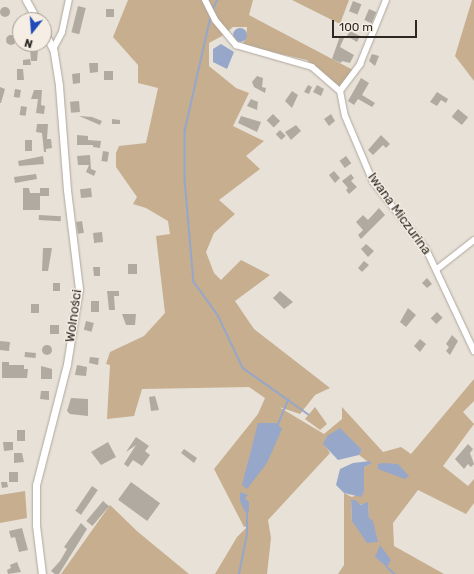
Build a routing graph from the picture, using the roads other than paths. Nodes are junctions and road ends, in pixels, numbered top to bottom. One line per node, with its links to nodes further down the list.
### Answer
1 (26, 0): 5 (street)
2 (69, 0): 6 (street)
3 (205, 0): 7 (street)
4 (386, 0): 7 (street)
5 (33, 12)
6 (53, 50): 11 (street, Wolności)
7 (340, 91): 9 (street, Iwana Miczurina)
8 (474, 240): 9 (street, Iwana Miczurina)
9 (437, 269): 10 (street, Iwana Miczurina)
10 (474, 351)
11 (42, 574)

